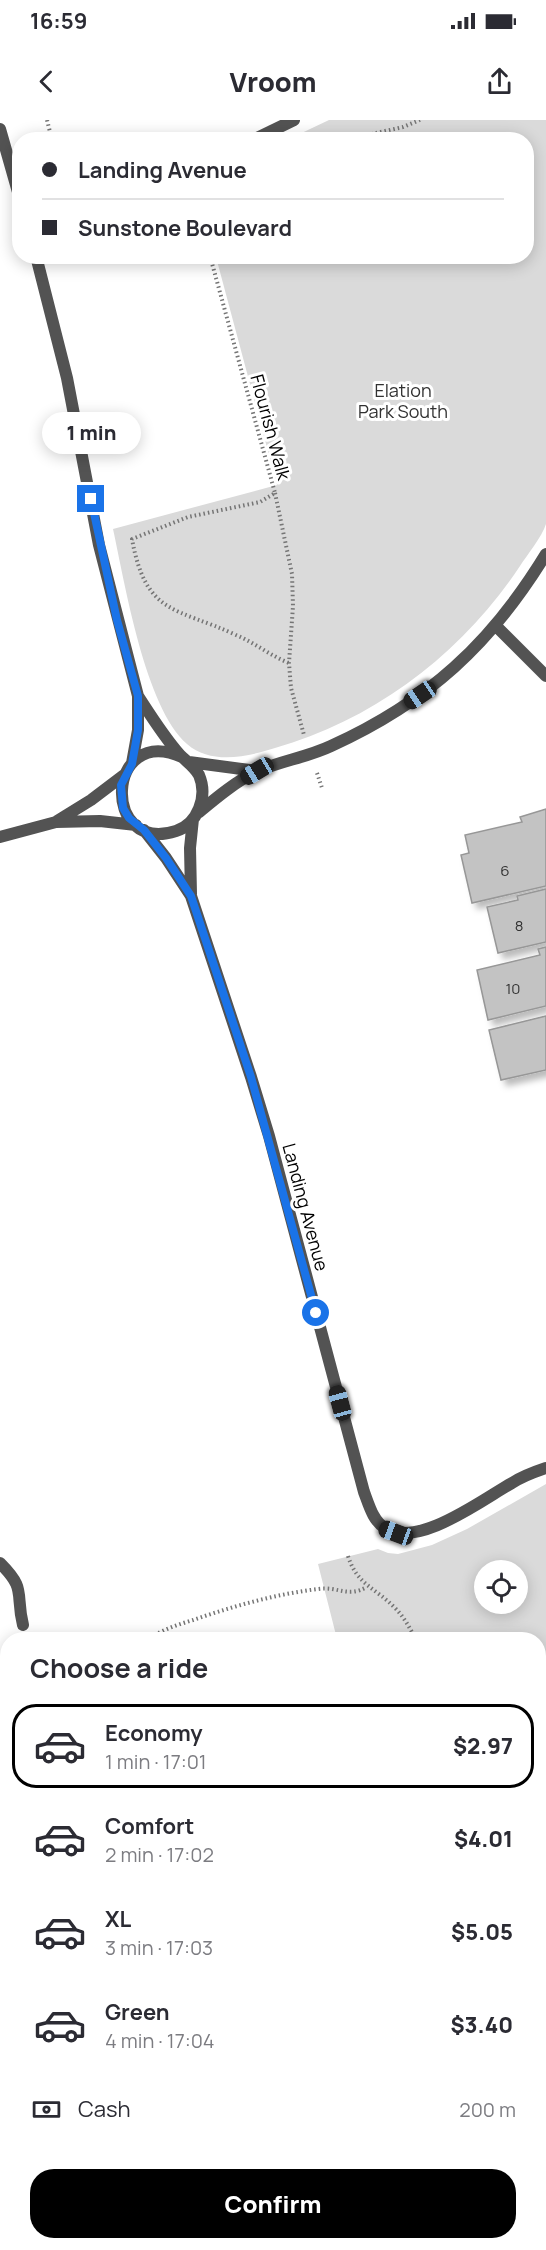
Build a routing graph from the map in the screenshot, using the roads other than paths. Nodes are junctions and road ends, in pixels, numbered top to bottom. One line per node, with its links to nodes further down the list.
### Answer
1 (294, 120): 3 (street)
2 (0, 129): 4 (street)
3 (269, 132)
4 (12, 171)
5 (38, 264): 9 (street)
6 (546, 554): 7 (street)
7 (496, 626): 8 (street); 12 (street)
8 (546, 676)
9 (138, 696): 10 (street); 11 (street)
10 (186, 760): 11 (street); 12 (street); 14 (street)
11 (132, 764): 13 (street)
12 (257, 771): 14 (street)
13 (125, 774): 15 (street); 16 (street)
14 (195, 816): 16 (street); 18 (street, Landing Avenue)
15 (56, 822): 16 (street); 17 (street)
16 (140, 828): 18 (street, Landing Avenue)
17 (0, 837)
18 (191, 896): 19 (street, Landing Avenue)
19 (546, 1468)
20 (0, 1563): 21 (street)
21 (23, 1625)

